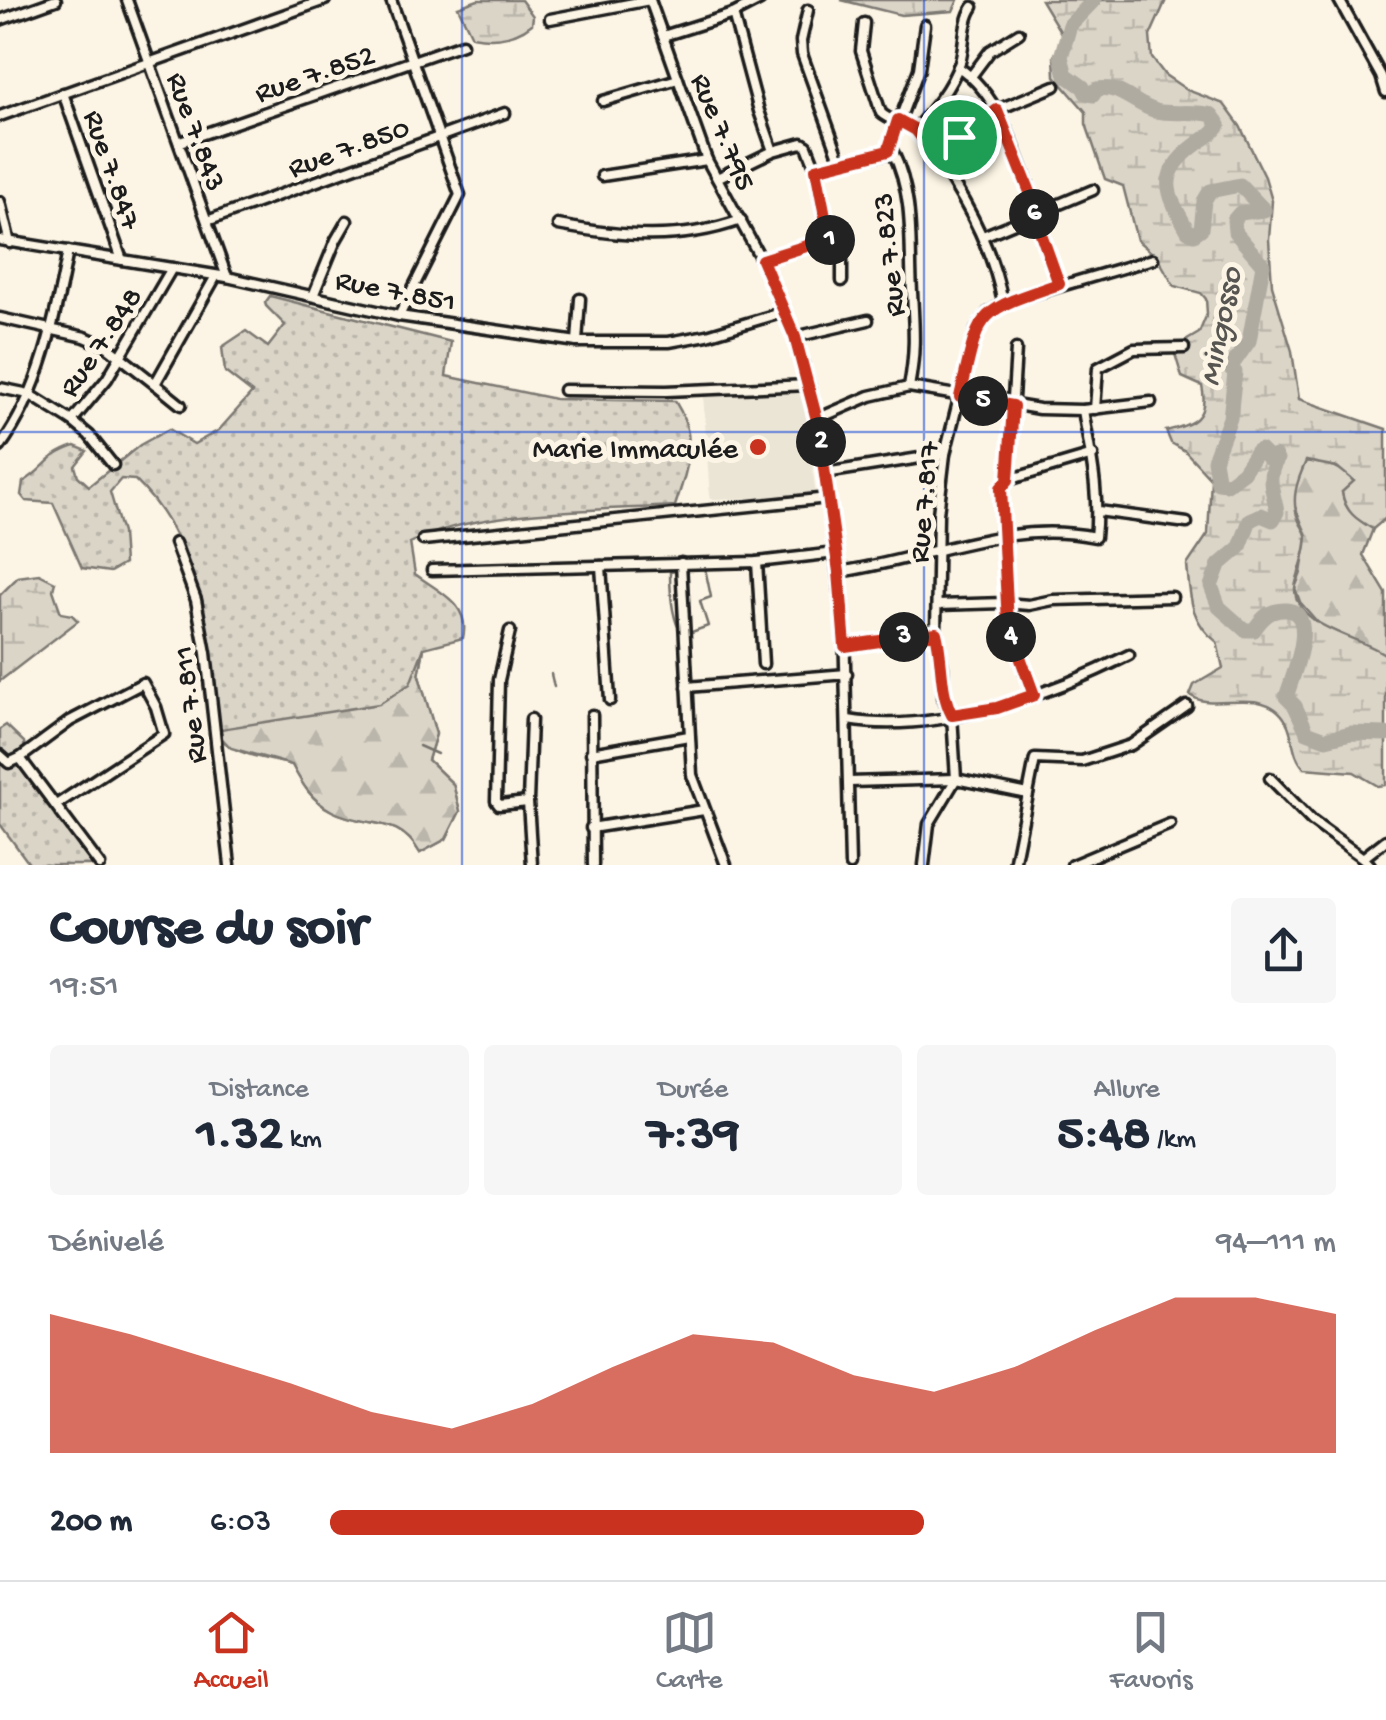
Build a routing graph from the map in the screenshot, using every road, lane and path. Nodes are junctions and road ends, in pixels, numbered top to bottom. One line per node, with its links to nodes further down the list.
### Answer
1 (56, 0): 14 (street)
2 (127, 0): 20 (street, Rue 7.843)
3 (325, 0): 20 (street)
4 (391, 0): 21 (street)
5 (571, 0): 11 (street)
6 (650, 0): 11 (street); 18 (street, Rue 7.795)
7 (760, 0): 12 (street)
8 (1339, 0): 26 (street)
9 (973, 7): 22 (street)
10 (808, 10): 40 (street, Rue 7.823)
11 (574, 14): 13 (street)
12 (732, 14): 18 (street); 37 (street)
13 (550, 19)
14 (0, 20)
15 (864, 23): 32 (street)
16 (925, 25): 32 (street)
17 (1019, 33): 23 (street)
18 (663, 36): 24 (street, Rue 7.795)
19 (462, 44): 21 (street, Rue 7.852)
20 (149, 62): 27 (street); 35 (street, Rue 7.843)
21 (413, 62): 34 (street); 35 (street, Rue 7.852)
22 (958, 67): 23 (street); 33 (street)
23 (972, 75): 29 (street)
24 (678, 79): 28 (street); 39 (street, Rue 7.795)
25 (1055, 86): 29 (street)
26 (1386, 92)
27 (63, 93): 31 (street); 57 (street, Rue 7.847)
28 (603, 102)
29 (997, 110): 38 (street); 46 (street)
30 (505, 113): 34 (street, Rue 7.850)
31 (0, 116)
32 (898, 120): 33 (street); 36 (street)
33 (916, 130): 38 (street)
34 (440, 137): 48 (street, Rue 7.850); 68 (street)
35 (180, 142): 48 (street, Rue 7.843)
36 (888, 151): 40 (street, Rue 7.823); 79 (street, Rue 7.823)
37 (773, 152): 41 (street); 43 (street)
38 (937, 157): 51 (street)
39 (707, 160): 42 (street); 43 (street, Rue 7.795)
40 (842, 162): 41 (street)
41 (816, 169): 53 (street)
42 (602, 176)
43 (717, 178): 47 (street, Rue 7.795)
44 (1094, 190): 46 (street)
45 (0, 202): 54 (street)
46 (1036, 213): 51 (street); 63 (street)
47 (741, 220): 50 (street); 58 (street, Rue 7.795)
48 (206, 221): 61 (street, Rue 7.843)
49 (347, 221): 64 (street)
50 (558, 225)
51 (982, 236): 66 (street)
52 (0, 240): 54 (street, Rue 7.851)
53 (830, 242): 58 (street); 62 (street)
54 (10, 243): 55 (street, Rue 7.851)
55 (68, 251): 57 (street, Rue 7.851); 71 (street)
56 (1153, 259): 63 (street)
57 (122, 260): 59 (street, Rue 7.851)
58 (762, 260): 67 (street, Rue 7.795)
59 (172, 268): 60 (street, Rue 7.851); 76 (street, Rue 7.848)
60 (216, 276): 61 (street, Rue 7.851); 77 (street)
61 (227, 277): 64 (street, Rue 7.851)
62 (842, 281)
63 (1059, 284): 66 (street)
64 (312, 296): 68 (street, Rue 7.851)
65 (580, 299): 73 (street)
66 (1003, 303): 83 (street, Rue 7.817)
67 (784, 312): 72 (street, Rue 7.795); 73 (street, Rue 7.851)
68 (399, 316): 73 (street, Rue 7.851)
69 (0, 318): 71 (street)
70 (868, 320): 72 (street)
71 (53, 329): 76 (street); 82 (street)
72 (795, 337): 78 (street, Rue 7.795)
73 (577, 342)
74 (1184, 348): 87 (street)
75 (1016, 349): 86 (street)
76 (121, 356): 77 (street); 89 (street, Rue 7.848)
77 (155, 384): 85 (street)
78 (810, 386): 81 (street); 90 (street, Rue 7.795)
79 (909, 387): 83 (street); 90 (street)
80 (0, 388): 82 (street, Rue 7.848)
81 (564, 390)
82 (30, 394): 89 (street, Rue 7.848); 91 (street)
83 (960, 397): 86 (street); 92 (street, Rue 7.817)
84 (1151, 402): 87 (street)
85 (181, 405)
86 (1013, 406): 88 (street); 96 (street)
87 (1096, 409): 88 (street)
88 (1083, 410): 93 (street)
89 (72, 420): 94 (street)
90 (817, 420): 95 (street, Rue 7.795)
91 (0, 447)
92 (945, 454): 95 (street); 103 (street, Rue 7.817)
93 (1093, 454): 96 (street); 98 (street)
94 (113, 465)
95 (825, 473): 97 (street, Rue 7.795)
96 (1008, 480): 100 (street)
97 (828, 498): 101 (street); 104 (street, Rue 7.795)
98 (1098, 512): 99 (street); 100 (street)
99 (1187, 523)
100 (1003, 535): 103 (street); 111 (street)
101 (423, 540)
102 (175, 543): 143 (street, Rue 7.811)
103 (937, 549): 109 (street); 112 (street, Rue 7.817)
104 (836, 554): 105 (street); 109 (street, Rue 7.795)
105 (757, 562): 106 (street); 117 (street)
106 (682, 563): 107 (street); 119 (street)
107 (601, 566): 108 (street); 121 (street)
108 (432, 570)
109 (839, 572): 115 (street, Rue 7.795)
110 (1172, 597): 111 (street)
111 (1005, 603): 112 (street); 120 (street)
112 (937, 606): 114 (street, Rue 7.817)
113 (510, 631): 135 (street)
114 (936, 633): 115 (street); 124 (street, Rue 7.817)
115 (845, 646): 118 (street, Rue 7.795)
116 (1129, 655): 120 (street)
117 (763, 664)
118 (846, 674): 119 (street); 126 (street, Rue 7.795)
119 (686, 687): 127 (street)
120 (1034, 695): 124 (street)
121 (610, 700)
122 (1187, 706): 134 (street)
123 (592, 715): 128 (street)
124 (952, 715): 126 (street); 132 (street, Rue 7.817)
125 (531, 719): 135 (street)
126 (848, 720): 133 (street, Rue 7.795)
127 (690, 736): 128 (street); 137 (street)
128 (591, 753): 139 (street)
129 (0, 755): 130 (street)
130 (20, 758): 136 (street); 136 (street)
131 (1270, 778): 141 (street)
132 (956, 779): 133 (street); 134 (street); 148 (street)
133 (849, 782): 147 (street, Rue 7.795)
134 (1028, 794): 149 (street)
135 (528, 802): 144 (street)
136 (56, 805): 142 (street)
137 (704, 810): 139 (street); 146 (street)
138 (1170, 824): 150 (street)
139 (591, 828): 145 (street)
140 (1386, 840): 141 (street)
141 (1367, 862)
142 (100, 865)
143 (230, 865)
144 (532, 865)
145 (592, 865)
146 (726, 865)
147 (850, 865)
148 (924, 865)
149 (1014, 865)
150 (1072, 865)

